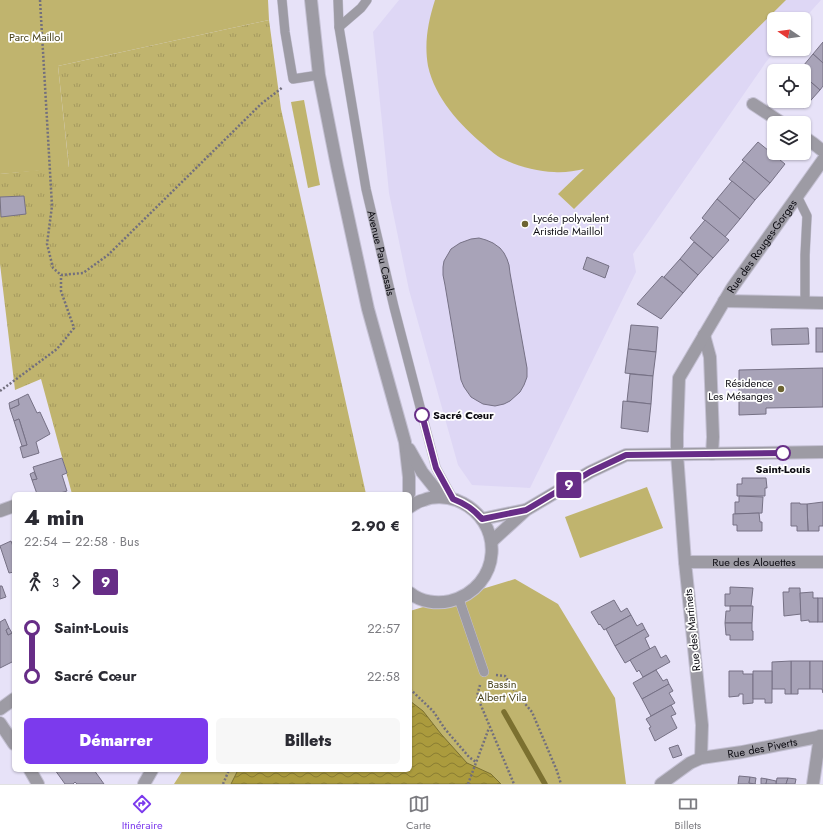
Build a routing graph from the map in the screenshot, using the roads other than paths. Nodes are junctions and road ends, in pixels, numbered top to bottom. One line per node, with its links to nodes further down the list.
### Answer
1 (282, 0): 6 (lane)
2 (311, 0): 6 (street)
3 (338, 0): 5 (lane, Avenue Pau Casals)
4 (367, 0): 5 (lane)
5 (339, 27): 22 (lane, Avenue Pau Casals)
6 (320, 75): 17 (street)
7 (753, 104): 8 (street)
8 (771, 116)
9 (811, 142): 10 (street)
10 (823, 152)
11 (823, 160): 12 (street, Rue des Rouges-Gorges)
12 (797, 196): 13 (street, Rue des Rouges-Gorges); 14 (lane)
13 (724, 301): 14 (street); 16 (street, Rue des Rouges-Gorges)
14 (805, 303): 15 (street)
15 (823, 303)
16 (704, 336): 19 (street, Rue des Rouges-Gorges); 20 (street)
17 (405, 442): 21 (street); 22 (street)
18 (823, 452): 20 (street)
19 (677, 454): 20 (street); 25 (street); 29 (street, Rue des Martinets)
20 (712, 454)
21 (408, 492)
22 (447, 498): 23 (street); 27 (street)
23 (412, 506)
24 (12, 507): 26 (street)
25 (526, 510): 27 (street); 28 (street)
26 (0, 511)
27 (482, 519): 28 (street)
28 (492, 541): 32 (street)
29 (685, 562): 30 (street, Rue des Alouettes); 39 (street, Rue des Martinets)
30 (823, 562)
31 (412, 594): 32 (street)
32 (459, 599): 33 (lane)
33 (484, 672)
34 (12, 701): 35 (street)
35 (0, 709)
36 (0, 723): 38 (street)
37 (821, 736): 39 (street, Rue des Piverts); 45 (street)
38 (12, 741)
39 (701, 758): 44 (street)
40 (31, 772): 42 (street)
41 (151, 772): 43 (street)
42 (38, 784)
43 (144, 784)
44 (661, 784)
45 (813, 784)

